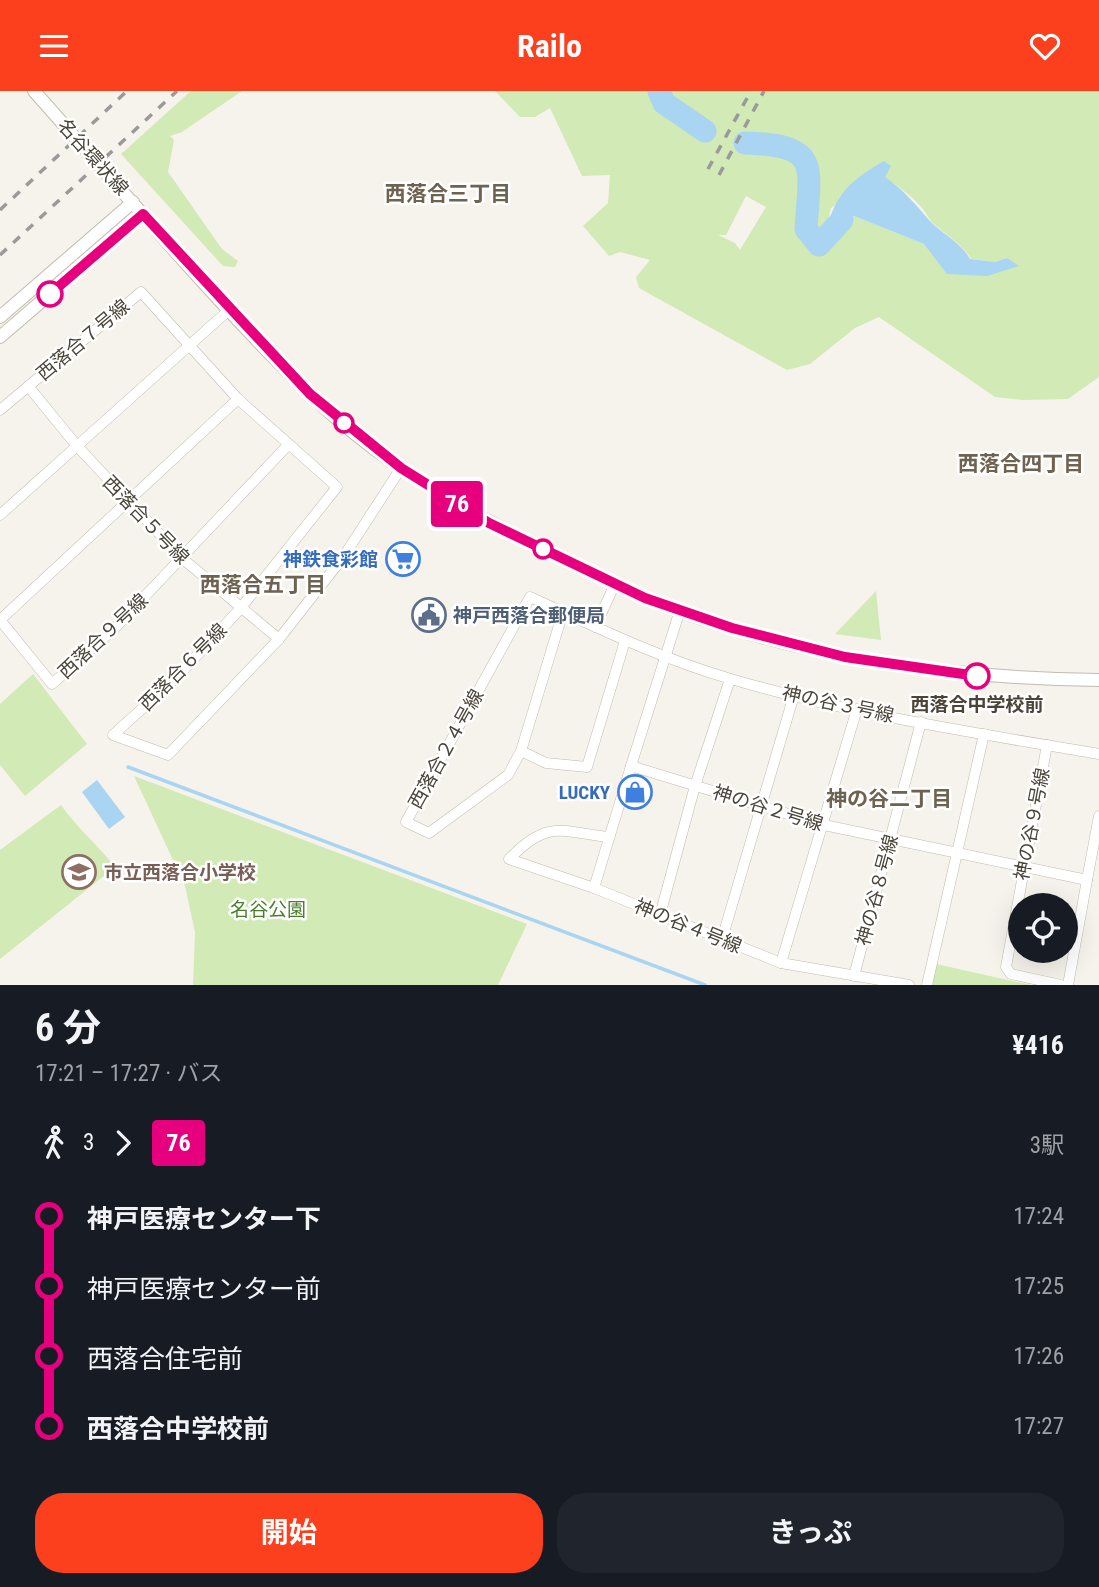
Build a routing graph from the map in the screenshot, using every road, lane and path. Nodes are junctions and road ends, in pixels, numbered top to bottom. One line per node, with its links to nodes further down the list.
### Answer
1 (34, 91): 2 (street, 名谷環状線)
2 (132, 202): 3 (street, 名谷環状線); 5 (street)
3 (143, 214): 4 (street, 名谷環状線); 6 (street)
4 (230, 309): 7 (street); 13 (street, 名谷環状線)
5 (0, 317)
6 (0, 337)
7 (190, 347): 8 (street, 西落合７号線); 9 (street, 西落合６号線); 12 (street)
8 (28, 386): 10 (street, 西落合７号線); 12 (street, 西落合５号線)
9 (239, 399): 11 (street, 西落合６号線); 14 (street, 西落合９号線)
10 (0, 410)
11 (288, 445): 16 (street, 西落合９号線); 18 (street, 西落合６号線)
12 (77, 446): 14 (street, 西落合５号線); 15 (street)
13 (401, 468): 17 (street, 名谷環状線); 22 (street)
14 (128, 502): 16 (street, 西落合５号線); 16 (street, 西落合９号線)
15 (0, 515)
16 (183, 559): 18 (street, 西落合５号線)
17 (615, 584): 19 (street, 名谷環状線); 21 (street)
18 (240, 608): 22 (street, 西落合５号線); 22 (street, 西落合６号線)
19 (680, 610): 24 (street); 26 (street, 名谷環状線)
20 (564, 612): 21 (street, 西落合２４号線); 32 (street, 西落合２４号線); 32 (street, 西落合２４号線)
21 (595, 627): 23 (street, 西落合２４号線)
22 (279, 639)
23 (625, 641): 24 (street, 西落合２４号線); 32 (street)
24 (664, 656): 25 (street, 神の谷３号線); 34 (street)
25 (730, 679): 27 (street, 神の谷３号線); 35 (street)
26 (1099, 680)
27 (794, 695): 28 (street, 神の谷３号線); 36 (street)
28 (857, 709): 29 (street, 神の谷３号線); 38 (street)
29 (921, 722): 30 (street, 神の谷３号線); 40 (street, 神の谷８号線)
30 (984, 734): 31 (street, 神の谷３号線); 41 (street)
31 (1047, 745): 33 (street, 神の谷３号線); 42 (street, 神の谷９号線)
32 (521, 751)
33 (1099, 754)
34 (631, 766): 35 (street, 神の谷２号線); 39 (street)
35 (695, 786): 36 (street, 神の谷２号線); 45 (street)
36 (759, 805): 38 (street, 神の谷２号線); 46 (street)
37 (1099, 817): 43 (street)
38 (824, 825): 40 (street, 神の谷２号線); 47 (street)
39 (608, 837): 44 (street); 44 (street, 神の谷４号線)
40 (891, 839): 41 (street, 神の谷２号線); 48 (street, 神の谷８号線)
41 (958, 853): 42 (street, 神の谷２号線); 50 (street)
42 (1024, 867): 43 (street, 神の谷２号線); 51 (street, 神の谷９号線)
43 (1087, 880): 52 (street)
44 (594, 888): 45 (street, 神の谷４号線)
45 (660, 915): 46 (street, 神の谷４号線)
46 (722, 939): 47 (street, 神の谷４号線)
47 (782, 963): 48 (street, 神の谷４号線)
48 (854, 976): 49 (street, 神の谷４号線)
49 (909, 985)
50 (927, 985)
51 (1061, 985)
52 (1068, 985)

